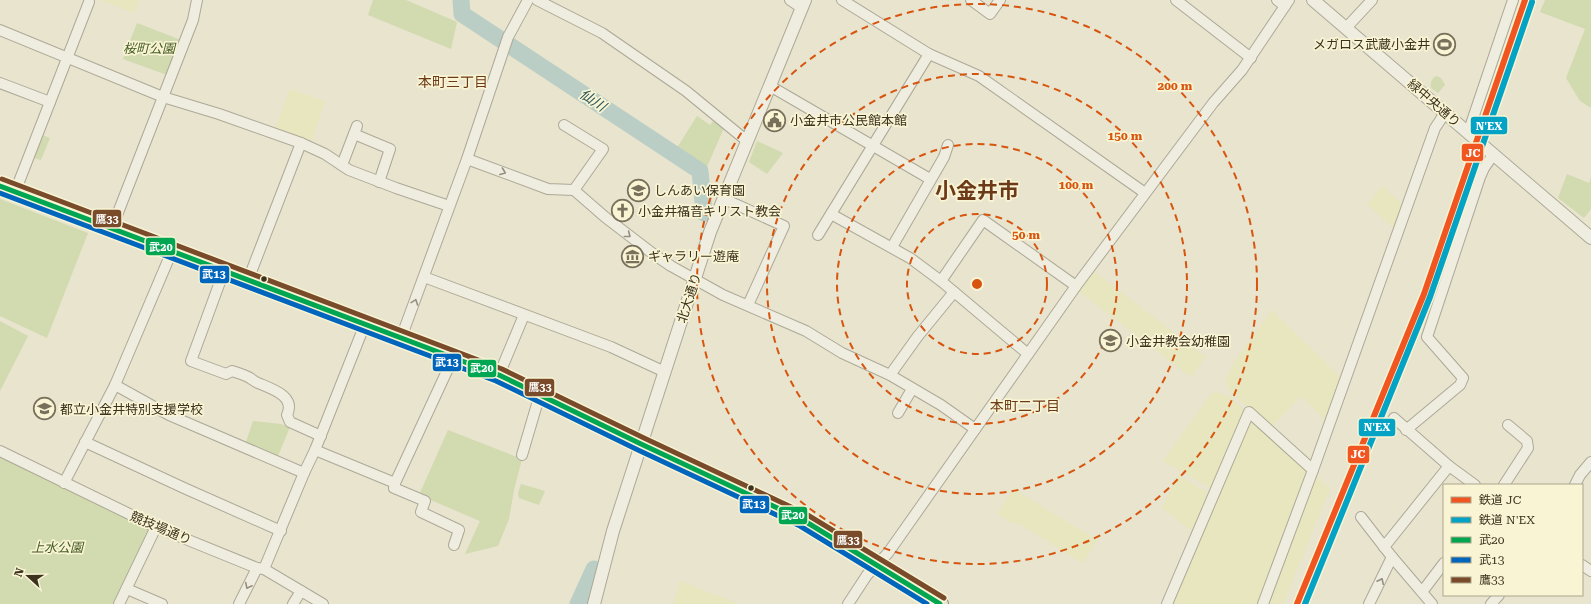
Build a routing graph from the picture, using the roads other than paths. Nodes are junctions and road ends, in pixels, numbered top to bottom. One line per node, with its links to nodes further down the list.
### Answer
1 (197, 0): 22 (street)
2 (528, 0): 32 (street)
3 (537, 0): 27 (street)
4 (790, 0): 13 (street)
5 (842, 0): 17 (street)
6 (971, 0): 7 (street)
7 (1000, 0)
8 (1176, 0): 19 (street)
9 (1313, 0): 15 (street, 緑中央通り)
10 (1372, 0): 15 (street)
11 (1513, 0): 26 (street)
12 (1283, 2): 19 (street)
13 (803, 4): 21 (street, 北大通り)
14 (89, 9): 18 (street)
15 (1346, 28): 24 (street, 緑中央通り)
16 (0, 30): 18 (street)
17 (928, 54): 30 (street); 39 (street)
18 (67, 58): 22 (street); 23 (street)
19 (1251, 58): 39 (street)
20 (0, 83): 23 (street)
21 (770, 86): 27 (street, 北大通り); 30 (street)
22 (163, 97): 28 (street); 43 (street)
23 (50, 102): 38 (street)
24 (1445, 113): 26 (street, 緑中央通り); 80 (street)
25 (564, 125): 37 (street)
26 (1468, 133): 31 (street, 緑中央通り)
27 (747, 141): 40 (street, 北大通り)
28 (301, 143): 33 (street); 50 (street)
29 (948, 145): 34 (street)
30 (871, 146): 34 (street); 42 (street)
31 (1494, 155): 45 (street, 緑中央通り); 71 (street)
32 (466, 159): 37 (street, one-way to 37); 41 (street)
33 (342, 165): 35 (street); 35 (street)
34 (930, 179): 46 (street)
35 (379, 182): 41 (street)
36 (0, 186): 38 (main road)
37 (574, 190): 51 (street, one-way to 51)
38 (15, 192): 43 (main road)
39 (1145, 193): 53 (street)
40 (724, 199): 51 (street, 北大通り); 55 (street)
41 (449, 206): 49 (street)
42 (831, 214): 44 (street); 46 (street)
43 (112, 228): 47 (main road)
44 (818, 234)
45 (1591, 238)
46 (892, 247): 52 (street)
47 (172, 252): 48 (main road); 64 (street)
48 (224, 271): 50 (main road); 72 (street)
49 (424, 278): 56 (street); 58 (street, one-way to 49)
50 (248, 280): 57 (main road)
51 (695, 280): 55 (street); 61 (street, 北大通り)
52 (941, 281): 53 (street); 54 (street)
53 (1076, 286): 59 (street)
54 (954, 292): 59 (street); 63 (street)
55 (748, 305): 63 (street)
56 (524, 315): 61 (street); 62 (street)
57 (365, 324): 58 (main road); 72 (street)
58 (402, 338): 60 (main road)
59 (1028, 354): 70 (street)
60 (453, 358): 62 (main road); 83 (street)
61 (665, 372): 74 (street, 北大通り)
62 (499, 375): 66 (main road)
63 (890, 375): 65 (street)
64 (114, 385): 73 (street); 81 (street)
65 (912, 389): 67 (street); 70 (street)
66 (540, 394): 74 (main road); 77 (street)
67 (898, 413)
68 (1394, 418): 71 (street)
69 (1508, 425): 85 (street)
70 (975, 429): 94 (street)
71 (1406, 430): 79 (street)
72 (321, 436): 75 (street)
73 (85, 442): 82 (street); 89 (street)
74 (641, 444): 94 (main road); 105 (street, 北大通り)
75 (315, 450): 81 (street); 83 (street)
76 (0, 451): 82 (street, 競技場通り)
77 (522, 455)
78 (1591, 462): 86 (street)
79 (1449, 466): 84 (street); 91 (street)
80 (1313, 470): 108 (street); 109 (street)
81 (304, 473): 89 (street)
82 (64, 483): 88 (street, 競技場通り)
83 (395, 483): 90 (street)
84 (1474, 484)
85 (1505, 484)
86 (1576, 484)
87 (1362, 517): 91 (street)
88 (156, 527): 95 (street, 競技場通り); 96 (street)
89 (281, 531): 95 (street)
90 (454, 545)
91 (1384, 547): 92 (street)
92 (1392, 557): 98 (street); 110 (street, one-way to 92)
93 (1443, 564): 98 (street)
94 (876, 565): 106 (street); 107 (main road)
95 (261, 568): 97 (street, 競技場通り); 102 (street, one-way to 102)
96 (126, 589): 100 (street); 101 (street)
97 (301, 591): 103 (street); 104 (street, 競技場通り)
98 (1422, 592): 111 (street)
99 (1498, 596): 112 (street)
100 (119, 604)
101 (162, 604)
102 (239, 604)
103 (293, 604)
104 (323, 604)
105 (594, 604)
106 (848, 604)
107 (940, 604)
108 (1166, 604)
109 (1262, 604)
110 (1369, 604)
111 (1432, 604)
112 (1491, 604)

